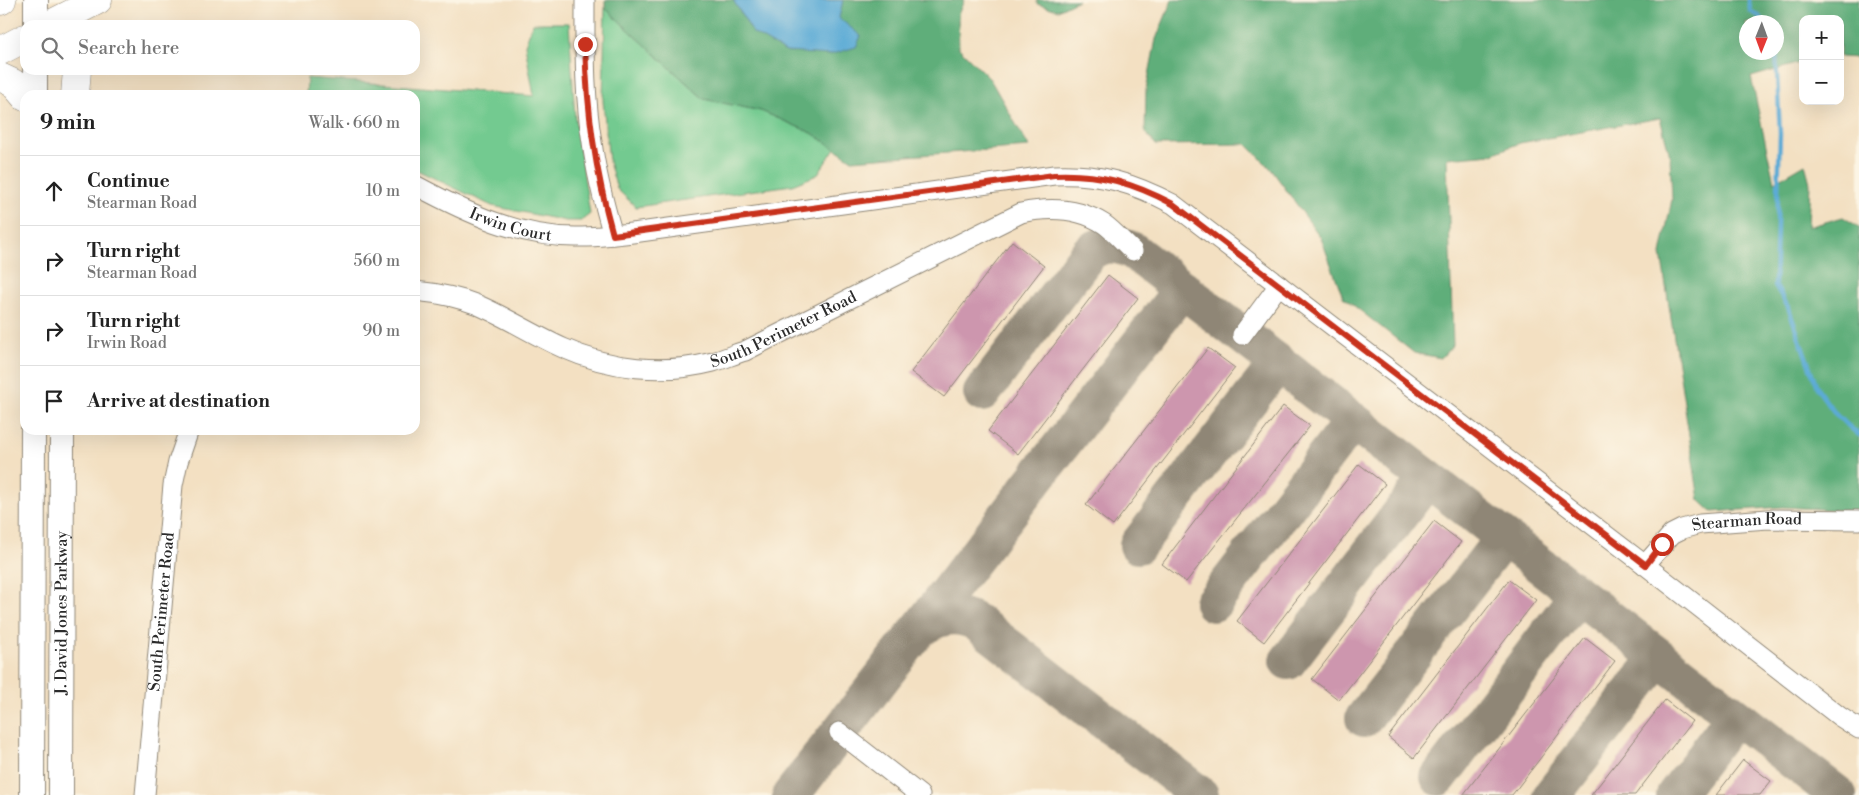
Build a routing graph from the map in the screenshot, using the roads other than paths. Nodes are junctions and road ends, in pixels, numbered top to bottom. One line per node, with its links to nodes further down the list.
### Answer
1 (36, 0): 6 (main road)
2 (98, 0): 5 (highway)
3 (113, 0): 7 (highway)
4 (585, 0): 19 (street)
5 (61, 17)
6 (36, 20)
7 (97, 20)
8 (20, 41): 9 (highway)
9 (0, 51)
10 (35, 75): 14 (main road)
11 (64, 75): 15 (main road)
12 (77, 75): 16 (highway)
13 (0, 77): 17 (highway)
14 (35, 90)
15 (64, 90)
16 (75, 90)
17 (20, 92)
18 (420, 188): 19 (street, Irwin Court)
19 (613, 235): 21 (street)
20 (1133, 251): 22 (street, South Perimeter Road)
21 (1279, 285): 23 (street); 28 (street)
22 (420, 292)
23 (1242, 335)
24 (33, 435): 31 (main road, J. David Jones Parkway)
25 (62, 435): 32 (main road, J. David Jones Parkway)
26 (187, 435): 33 (street, South Perimeter Road)
27 (1859, 520): 28 (street, Stearman Road)
28 (1646, 565): 29 (street)
29 (1859, 729)
30 (839, 732): 34 (street)
31 (32, 795)
32 (60, 795)
33 (144, 795)
34 (920, 795)

